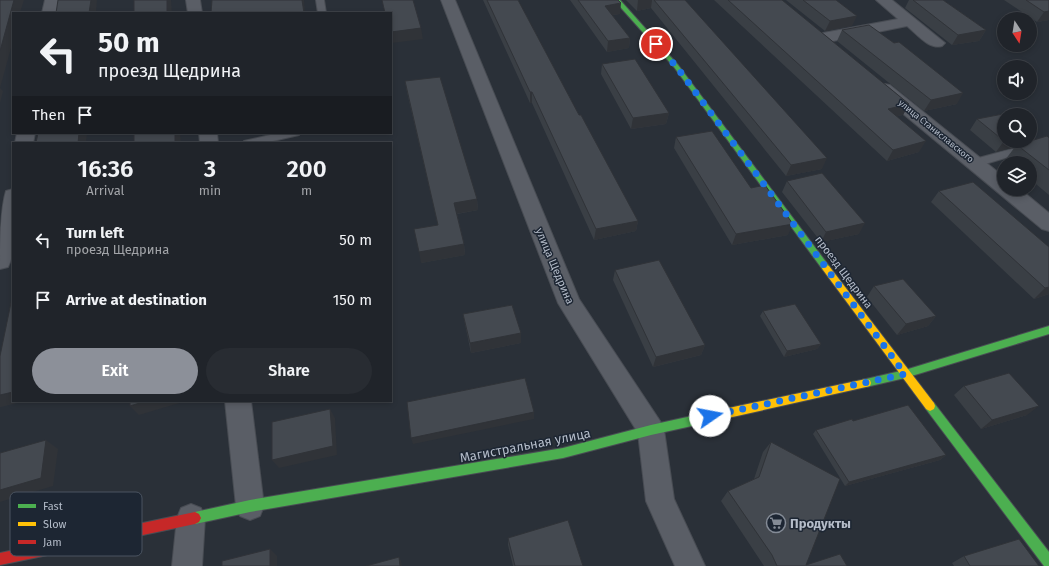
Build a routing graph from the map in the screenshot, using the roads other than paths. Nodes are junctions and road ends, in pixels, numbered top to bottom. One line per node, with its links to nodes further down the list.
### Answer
1 (52, 0): 7 (street)
2 (194, 0): 8 (street)
3 (320, 0): 9 (lane)
4 (448, 0): 26 (street, улица Щедрина)
5 (617, 0): 24 (street, проезд Щедрина)
6 (883, 0): 10 (street)
7 (50, 12)
8 (195, 12)
9 (322, 12)
10 (910, 22): 11 (street); 12 (street)
11 (823, 39)
12 (937, 43)
13 (872, 78): 17 (street, улица Станиславского)
14 (290, 134): 15 (lane)
15 (253, 142)
16 (1049, 142): 17 (lane)
17 (975, 163): 18 (street, улица Станиславского)
18 (997, 181)
19 (1015, 196): 21 (street)
20 (12, 201): 22 (street)
21 (1049, 224)
22 (0, 261)
23 (1049, 330): 24 (street, Магистральная улица)
24 (905, 374): 26 (street, Магистральная улица); 32 (street, проезд Щедрина)
25 (238, 402): 27 (street)
26 (650, 430): 27 (street, Магистральная улица); 34 (street, улица Щедрина)
27 (250, 506): 28 (street, Магистральная улица)
28 (191, 518): 29 (street, Магистральная улица); 33 (street)
29 (142, 529)
30 (14, 556): 31 (street, Магистральная улица)
31 (0, 559)
32 (1049, 562)
33 (187, 566)
34 (690, 566)

